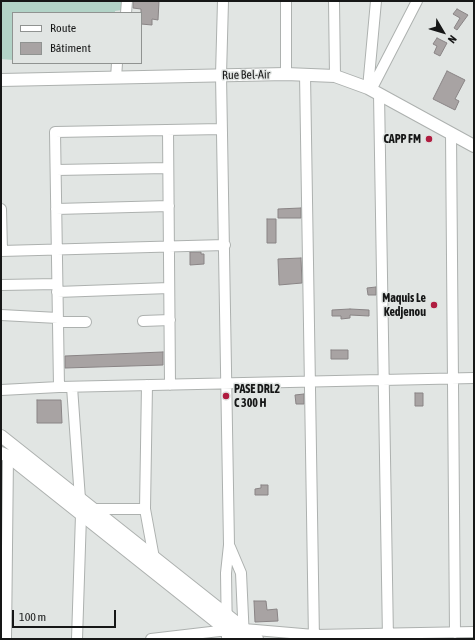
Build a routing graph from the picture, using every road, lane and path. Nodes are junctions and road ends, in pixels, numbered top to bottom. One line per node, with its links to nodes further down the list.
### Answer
1 (127, 1): 7 (street)
2 (223, 1): 11 (street)
3 (286, 1): 9 (street)
4 (334, 1): 12 (street)
5 (376, 1): 15 (street)
6 (417, 1): 15 (street)
7 (126, 12)
8 (117, 64): 13 (street)
9 (286, 74): 10 (main road, Rue Bel-Air); 11 (main road, Rue Bel-Air)
10 (305, 74): 12 (main road, Rue Bel-Air); 40 (street)
11 (221, 75): 13 (main road, Rue Bel-Air); 16 (street)
12 (335, 76): 15 (main road, Rue Bel-Air)
13 (116, 78): 14 (main road, Rue Bel-Air)
14 (1, 80)
15 (373, 91): 18 (main road, Rue Bel-Air); 39 (street)
16 (222, 129): 17 (street); 25 (street)
17 (168, 130): 20 (street); 21 (street)
18 (451, 133): 19 (main road, Rue Bel-Air); 38 (street)
19 (474, 146)
20 (168, 168): 21 (street); 22 (street)
21 (56, 170): 24 (street)
22 (168, 206): 24 (street); 26 (street)
23 (1, 209): 28 (street)
24 (56, 209): 27 (street)
25 (225, 245): 26 (street); 41 (street)
26 (169, 246): 27 (street); 31 (street)
27 (57, 249): 28 (street); 30 (street)
28 (1, 251)
29 (1, 285): 30 (street)
30 (57, 288): 31 (street); 33 (street)
31 (169, 288): 34 (street)
32 (1, 316): 33 (street)
33 (58, 320): 36 (street); 44 (street)
34 (170, 320): 35 (street); 43 (street)
35 (143, 321)
36 (86, 322)
37 (474, 378): 38 (street)
38 (453, 379): 39 (street); 56 (street)
39 (384, 380): 40 (street); 59 (street)
40 (310, 382): 41 (street); 60 (street)
41 (228, 384): 43 (street); 52 (street)
42 (146, 385): 43 (street); 45 (street); 50 (street)
43 (170, 385)
44 (59, 387): 45 (street); 46 (street)
45 (72, 387): 49 (street)
46 (1, 390)
47 (1, 436): 49 (main road)
48 (4, 455): 51 (main road); 61 (street)
49 (80, 499): 51 (main road)
50 (145, 509): 51 (street); 53 (street)
51 (86, 512): 53 (main road); 57 (main road); 62 (street)
52 (229, 545): 54 (street); 58 (street)
53 (154, 558): 54 (main road)
54 (228, 616): 57 (street); 58 (main road)
55 (474, 632): 56 (street)
56 (456, 633): 59 (street)
57 (227, 634): 58 (main road); 63 (street)
58 (242, 636): 60 (street); 64 (main road)
59 (388, 636): 60 (street)
60 (314, 637)
61 (6, 639)
62 (77, 639)
63 (151, 639)
64 (257, 639)

